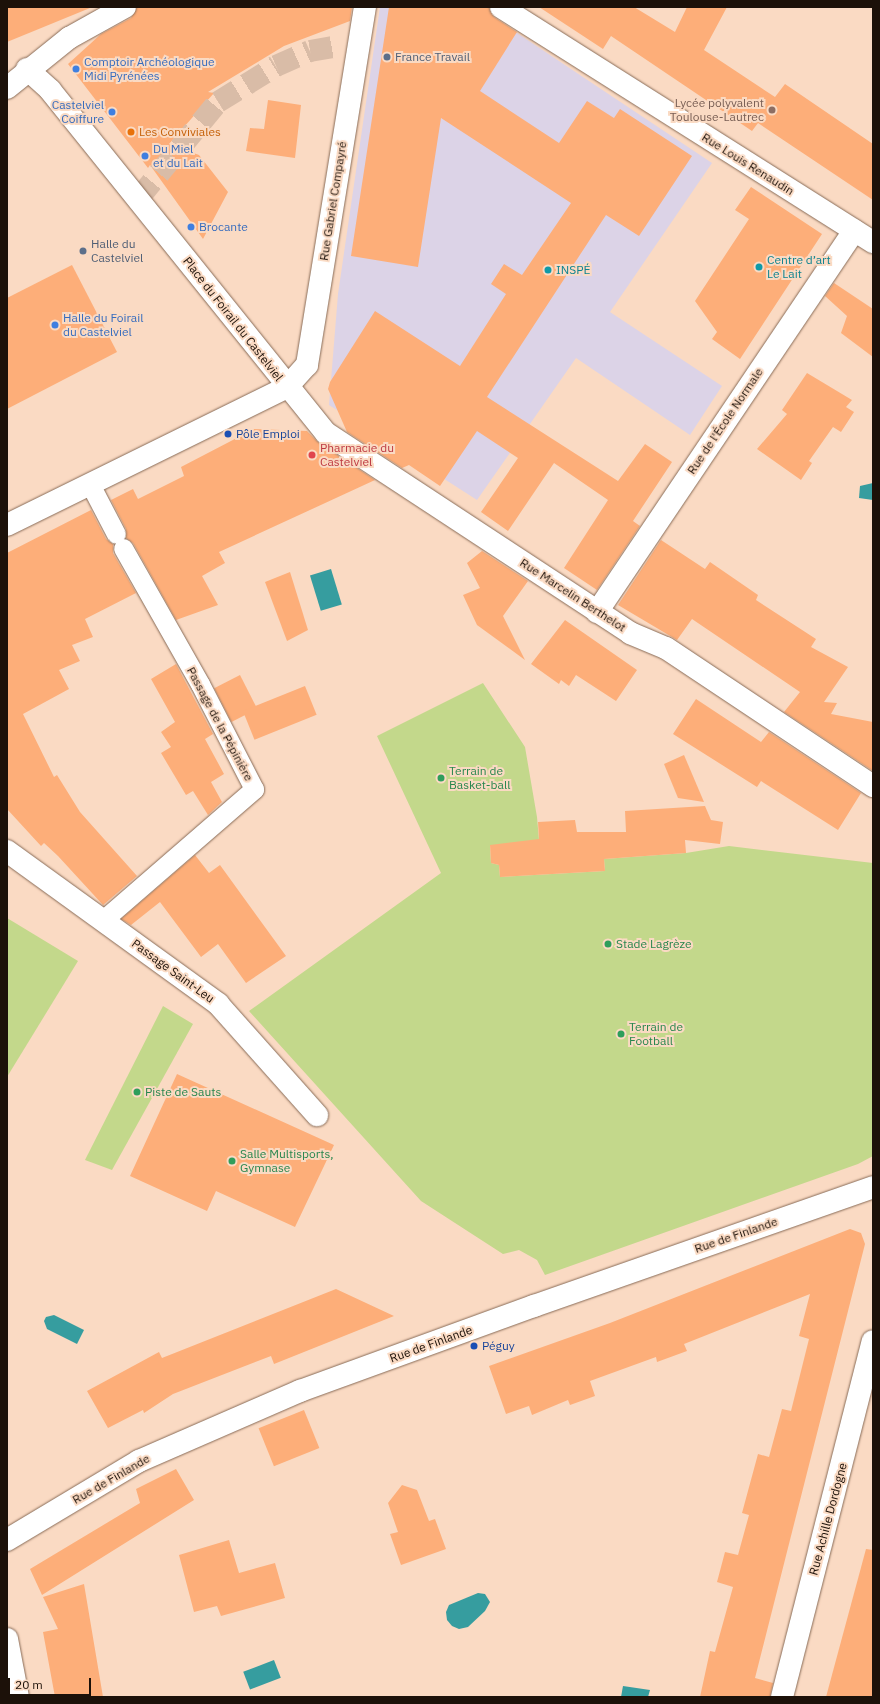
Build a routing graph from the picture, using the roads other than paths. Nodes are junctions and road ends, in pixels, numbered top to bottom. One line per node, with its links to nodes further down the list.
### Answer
1 (125, 7): 4 (street)
2 (364, 7): 8 (street, Rue Gabriel Compayré)
3 (501, 7): 6 (street, Rue Louis Renaudin)
4 (27, 69): 5 (street); 8 (street, Place du Foirail du Castelviel)
5 (7, 88)
6 (854, 231): 7 (street, Rue Louis Renaudin); 11 (street, Rue de l'École Normale)
7 (873, 242)
8 (287, 387): 9 (street, Place du Foirail du Castelviel); 11 (street, Rue Marcelin Berthelot)
9 (90, 484): 10 (street, Place du Foirail du Castelviel); 14 (street, Passage de la Pépinière)
10 (7, 525)
11 (598, 612): 12 (street, Rue Marcelin Berthelot)
12 (873, 786)
13 (7, 851): 14 (street, Passage Saint-Leu)
14 (103, 920): 15 (street, Passage Saint-Leu)
15 (317, 1115)
16 (873, 1187): 18 (street, Rue de Finlande)
17 (873, 1341): 21 (street, Rue Achille Dordogne)
18 (7, 1540)
19 (7, 1639): 20 (street)
20 (18, 1697)
21 (782, 1697)

